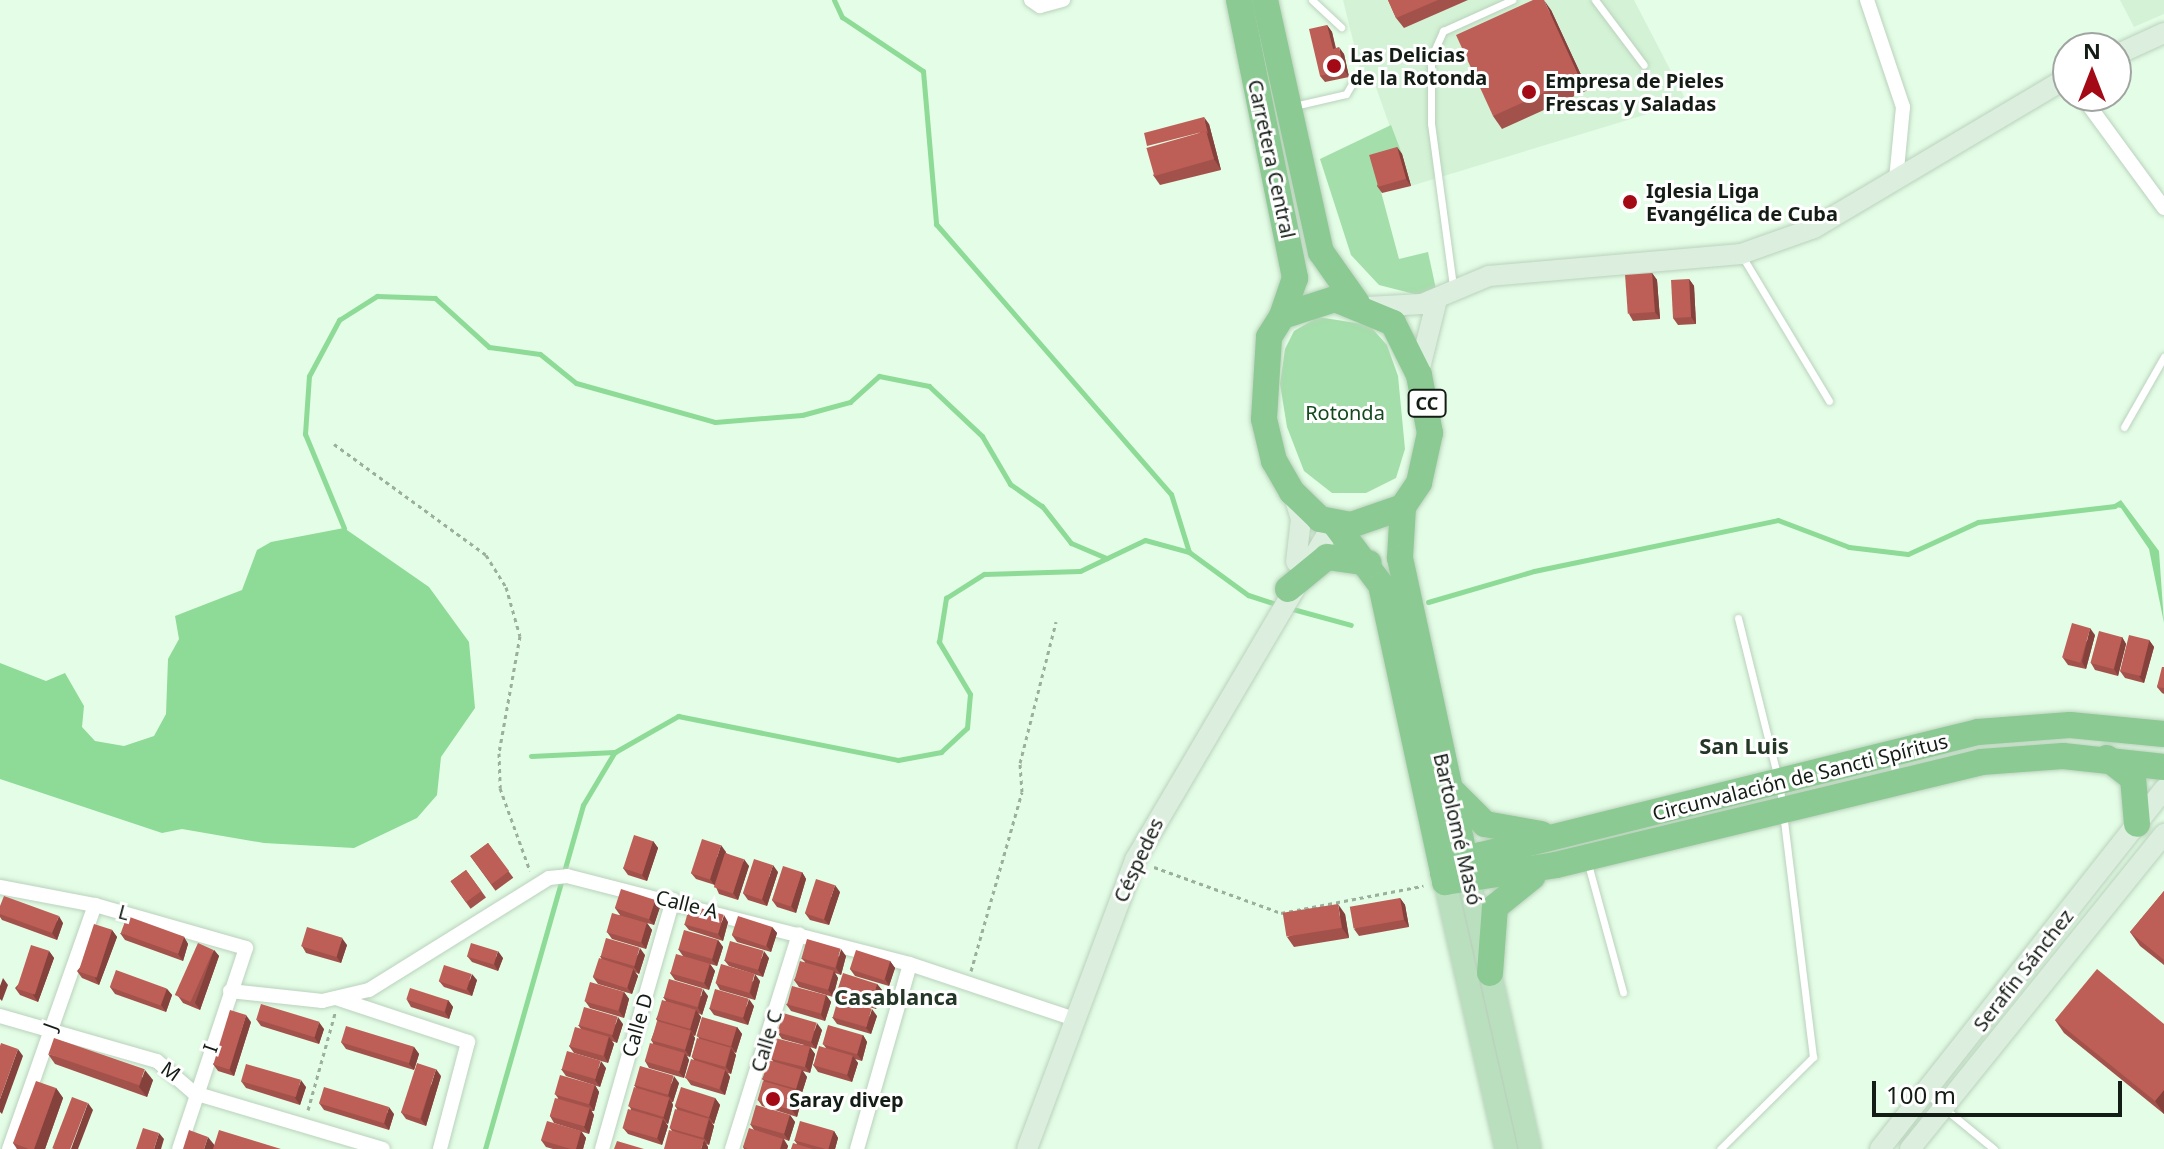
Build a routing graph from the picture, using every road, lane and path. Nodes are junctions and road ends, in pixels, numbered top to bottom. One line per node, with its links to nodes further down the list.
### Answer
1 (1063, 0): 8 (street)
2 (1239, 0): 22 (highway, Carretera Central / CC)
3 (1312, 0): 9 (lane)
4 (1512, 0): 20 (lane)
5 (1595, 0): 12 (lane)
6 (1867, 0): 17 (street)
7 (1267, 1): 15 (highway, Carretera Central / CC)
8 (1036, 3)
9 (1341, 27)
10 (2164, 33): 11 (main road)
11 (2132, 48)
12 (1644, 65)
13 (1354, 80): 15 (lane)
14 (2052, 87): 17 (main road)
15 (1290, 107): 21 (highway, Carretera Central / CC)
16 (2094, 112): 18 (street)
17 (1896, 180): 19 (main road)
18 (2164, 208)
19 (1741, 254): 20 (main road); 25 (lane)
20 (1445, 294): 21 (main road); 24 (main road)
21 (1362, 305): 22 (highway); 24 (highway, CC)
22 (1282, 316): 28 (highway, CC)
23 (2164, 357): 26 (lane)
24 (1419, 375): 29 (highway, CC)
25 (1829, 401)
26 (2124, 427)
27 (334, 444): 49 (path)
28 (1292, 492): 30 (highway, CC); 32 (main road, Céspedes)
29 (1403, 507): 30 (highway); 39 (highway, Bartolomé Masó / CC)
30 (1334, 524): 31 (highway, Bartolomé Masó / CC); 32 (main road, Céspedes)
31 (1369, 563): 32 (highway); 48 (highway, Bartolomé Masó / CC)
32 (1286, 592): 46 (main road, Céspedes)
33 (1738, 618): 38 (lane)
34 (1056, 622): 57 (path)
35 (2164, 734): 38 (highway, Circunvalación de Sancti Spíritus)
36 (2107, 758): 37 (highway, Circunvalación de Sancti Spíritus); 41 (highway, Circunvalación de Sancti Spíritus); 42 (highway)
37 (2164, 767)
38 (1779, 784): 41 (lane); 43 (highway, Circunvalación de Sancti Spíritus)
39 (1446, 785): 43 (highway); 48 (highway, Bartolomé Masó / CC)
40 (2164, 789): 42 (main road, Serafín Sánchez)
41 (1785, 809): 45 (highway, Circunvalación de Sancti Spíritus); 78 (lane)
42 (2137, 824): 65 (main road, Serafín Sánchez)
43 (1588, 830): 48 (highway, Circunvalación de Sancti Spíritus)
44 (2164, 834): 66 (main road, Serafín Sánchez)
45 (1586, 858): 47 (highway, Circunvalación de Sancti Spíritus); 59 (lane)
46 (1135, 860): 48 (path); 62 (main road, Céspedes)
47 (1556, 865): 48 (highway, Circunvalación de Sancti Spíritus); 56 (highway)
48 (1456, 875): 56 (main road, Bartolomé Masó / CC); 76 (main road, Bartolomé Masó / CC)
49 (538, 885): 51 (street, Calle A); 60 (street, Calle A)
50 (0, 887): 52 (street, L)
51 (673, 900): 53 (street, Calle A); 72 (street, Calle D)
52 (95, 905): 54 (street, L); 63 (street, J)
53 (799, 934): 55 (street, Calle A); 73 (street, Calle C)
54 (246, 948): 58 (street, I)
55 (910, 964): 57 (street, Calle A); 74 (street)
56 (1490, 973): 77 (main road, Bartolomé Masó / CC)
57 (967, 984): 62 (street, Calle A)
58 (230, 991): 60 (street, Calle A); 64 (street, I)
59 (1623, 992)
60 (339, 999): 67 (path); 71 (street)
61 (0, 1016): 63 (street, M)
62 (1071, 1018): 75 (main road, Céspedes)
63 (50, 1027): 64 (street, M); 68 (street, J)
64 (194, 1093): 67 (street, M); 69 (street, I)
65 (1927, 1094): 66 (lane); 79 (main road, Serafín Sánchez)
66 (1944, 1108): 80 (main road, Serafín Sánchez); 81 (lane)
67 (304, 1125): 70 (street, M)
68 (9, 1149)
69 (179, 1149)
70 (383, 1149)
71 (440, 1149)
72 (602, 1149)
73 (732, 1149)
74 (857, 1149)
75 (1027, 1149)
76 (1506, 1149)
77 (1530, 1149)
78 (1720, 1149)
79 (1880, 1149)
80 (1910, 1149)
81 (1994, 1149)

